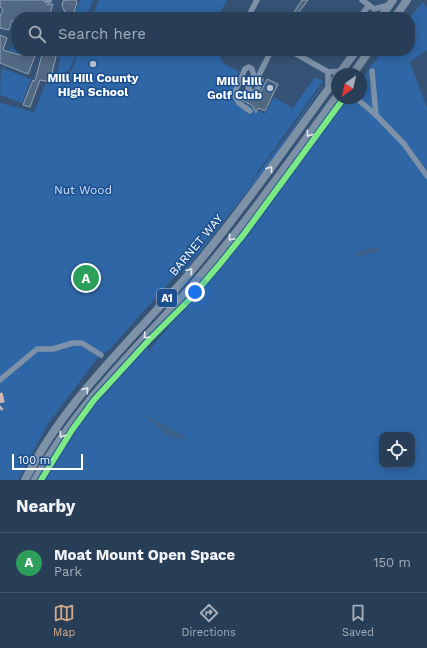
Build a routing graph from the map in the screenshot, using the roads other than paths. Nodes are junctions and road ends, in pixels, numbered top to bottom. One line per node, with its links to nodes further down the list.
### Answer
1 (257, 0): 6 (street)
2 (362, 0): 5 (street)
3 (407, 0): 9 (highway)
4 (391, 3): 5 (street); 8 (highway)
5 (369, 5): 7 (street)
6 (251, 12)
7 (364, 12)
8 (385, 12)
9 (398, 12)
10 (268, 56): 23 (street)
11 (300, 56): 17 (street)
12 (352, 56): 14 (highway, BARNET WAY / A1)
13 (366, 56): 15 (highway)
14 (343, 68)
15 (357, 68)
16 (372, 71): 24 (street)
17 (328, 72): 18 (street); 20 (street)
18 (331, 73)
19 (331, 85): 20 (highway, BARNET WAY / A1)
20 (328, 89): 28 (highway, BARNET WAY / A1, one-way to 20)
21 (331, 104): 29 (highway, BARNET WAY / A1, one-way to 29)
22 (363, 104): 24 (street)
23 (250, 111)
24 (376, 115): 25 (street)
25 (427, 176)
26 (101, 355): 27 (street)
27 (0, 380)
28 (25, 480)
29 (36, 480)

